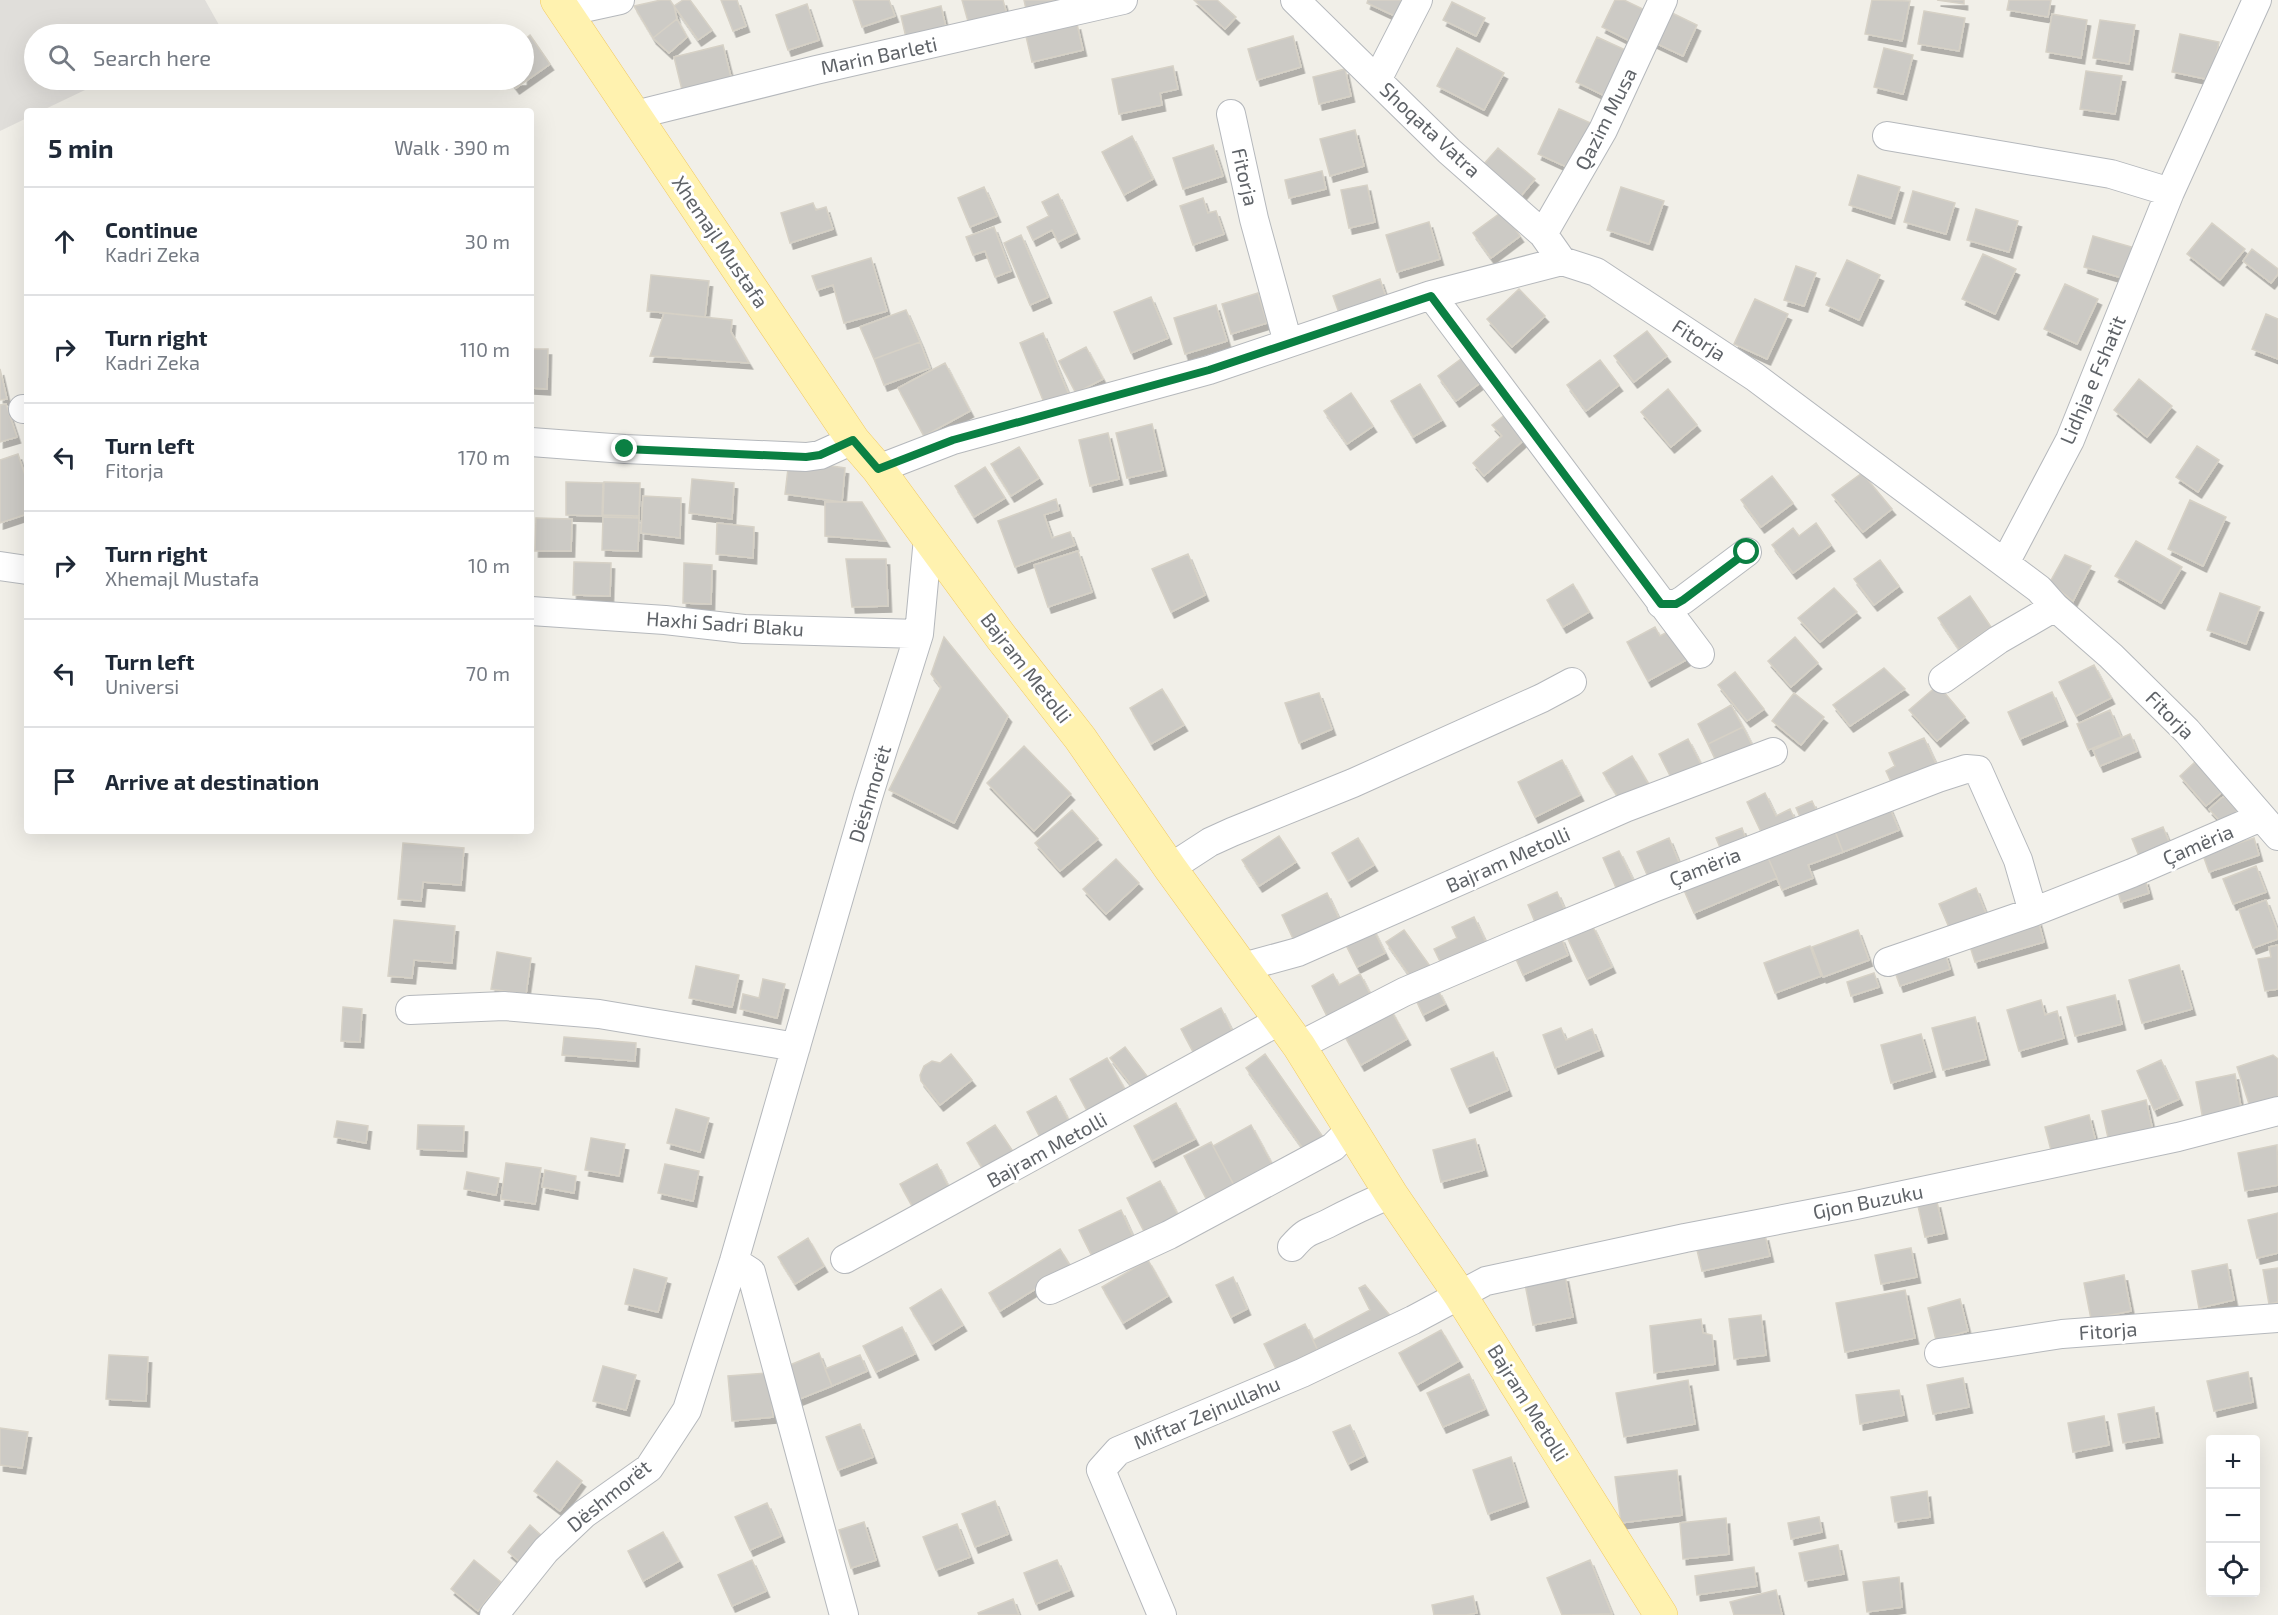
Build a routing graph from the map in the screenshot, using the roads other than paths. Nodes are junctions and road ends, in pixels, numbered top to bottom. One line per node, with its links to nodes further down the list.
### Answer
1 (620, 0): 7 (street, Xhemajl Mustafa)
2 (1123, 0): 10 (street, Marin Barleti)
3 (1295, 0): 8 (street, Shoqata Vatra)
4 (1418, 0): 8 (street)
5 (1663, 0): 13 (street, Qazim Musa)
6 (2257, 0): 12 (street, Lidhja e Fshatit)
7 (561, 6): 10 (main road, Xhemajl Mustafa)
8 (1377, 80): 13 (street, Shoqata Vatra)
9 (1231, 114): 16 (street, Fitorja)
10 (635, 115): 17 (main road, Xhemajl Mustafa)
11 (1887, 136): 12 (street)
12 (2170, 192): 22 (street, Lidhja e Fshatit)
13 (1544, 234): 14 (street, Shoqata Vatra)
14 (1562, 261): 15 (street); 22 (street, Fitorja)
15 (1431, 296): 16 (street); 25 (street)
16 (1288, 343): 19 (street)
17 (853, 440): 18 (street); 19 (main road, Xhemajl Mustafa)
18 (534, 442)
19 (878, 469): 20 (main road, Bajram Metolli)
20 (928, 538): 28 (street, Dëshmorët); 34 (main road, Bajram Metolli)
21 (1747, 552): 25 (street)
22 (2005, 563): 26 (street, Fitorja)
23 (0, 566): 24 (street)
24 (24, 570)
25 (1661, 604): 29 (street)
26 (2055, 607): 30 (street); 33 (street, Fitorja)
27 (534, 611): 28 (street, Haxhi Sadri Blaku)
28 (918, 634): 40 (street, Dëshmorët)
29 (1700, 654)
30 (1943, 679)
31 (1572, 682): 34 (street)
32 (1773, 752): 37 (street, Bajram Metolli)
33 (2273, 827): 35 (street, Çamëria)
34 (1170, 868): 37 (main road, Bajram Metolli)
35 (2033, 912): 36 (street, Çamëria); 39 (street, Çamëria)
36 (1888, 962)
37 (1243, 967): 39 (main road, Bajram Metolli)
38 (410, 1010): 40 (street)
39 (1289, 1034): 42 (main road, Bajram Metolli); 45 (street, Bajram Metolli)
40 (796, 1047): 46 (street, Dëshmorët)
41 (2278, 1111): 48 (street, Gjon Buzuku)
42 (1352, 1128): 43 (main road, Bajram Metolli); 47 (street)
43 (1391, 1194): 44 (street); 48 (main road, Bajram Metolli)
44 (1292, 1247)
45 (845, 1259)
46 (734, 1261): 51 (street, Dëshmorët); 52 (street)
47 (1050, 1290)
48 (1460, 1295): 53 (street, Miftar Zejnullahu); 54 (main road, Bajram Metolli)
49 (2278, 1318): 50 (street, Fitorja)
50 (1939, 1353)
51 (494, 1615)
52 (844, 1615)
53 (1162, 1615)
54 (1660, 1615)

